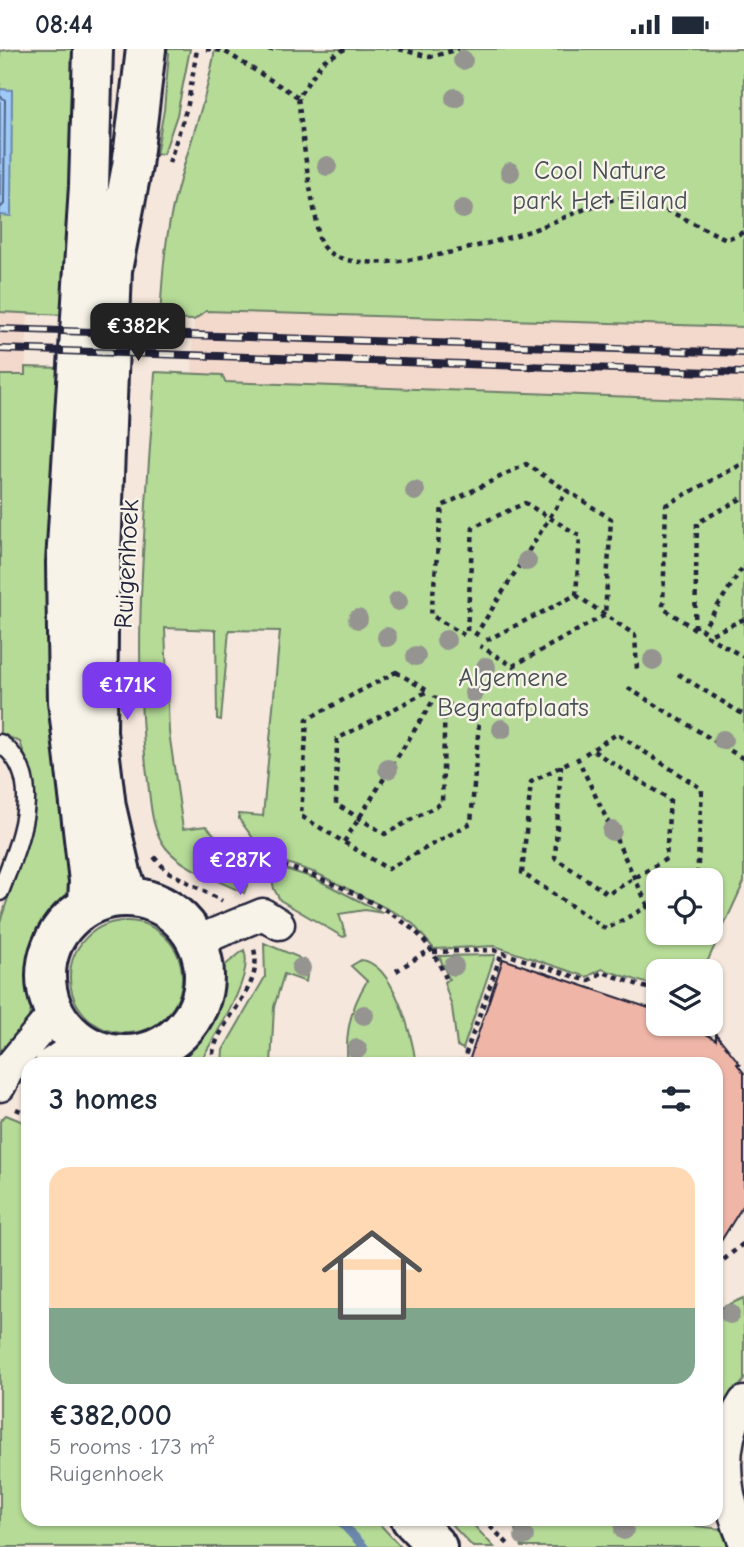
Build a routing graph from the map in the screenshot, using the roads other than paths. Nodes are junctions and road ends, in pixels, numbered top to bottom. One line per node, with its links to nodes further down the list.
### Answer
1 (93, 49): 6 (main road)
2 (146, 49): 5 (main road, Ruigenhoek)
3 (0, 743): 4 (lane)
4 (0, 892)
5 (130, 896): 6 (main road); 8 (main road)
6 (88, 905): 9 (main road)
7 (279, 924): 8 (street)
8 (197, 941): 11 (main road)
9 (55, 1012): 10 (main road); 16 (street)
10 (82, 1042): 12 (street); 13 (main road)
11 (169, 1053): 14 (main road)
12 (60, 1057)
13 (123, 1057)
14 (135, 1057)
15 (21, 1084): 17 (street)
16 (0, 1086)
17 (0, 1092)
18 (744, 1402): 22 (street)
19 (418, 1526): 23 (main road)
20 (451, 1526): 21 (main road)
21 (474, 1536)
22 (744, 1541)
23 (437, 1547)

